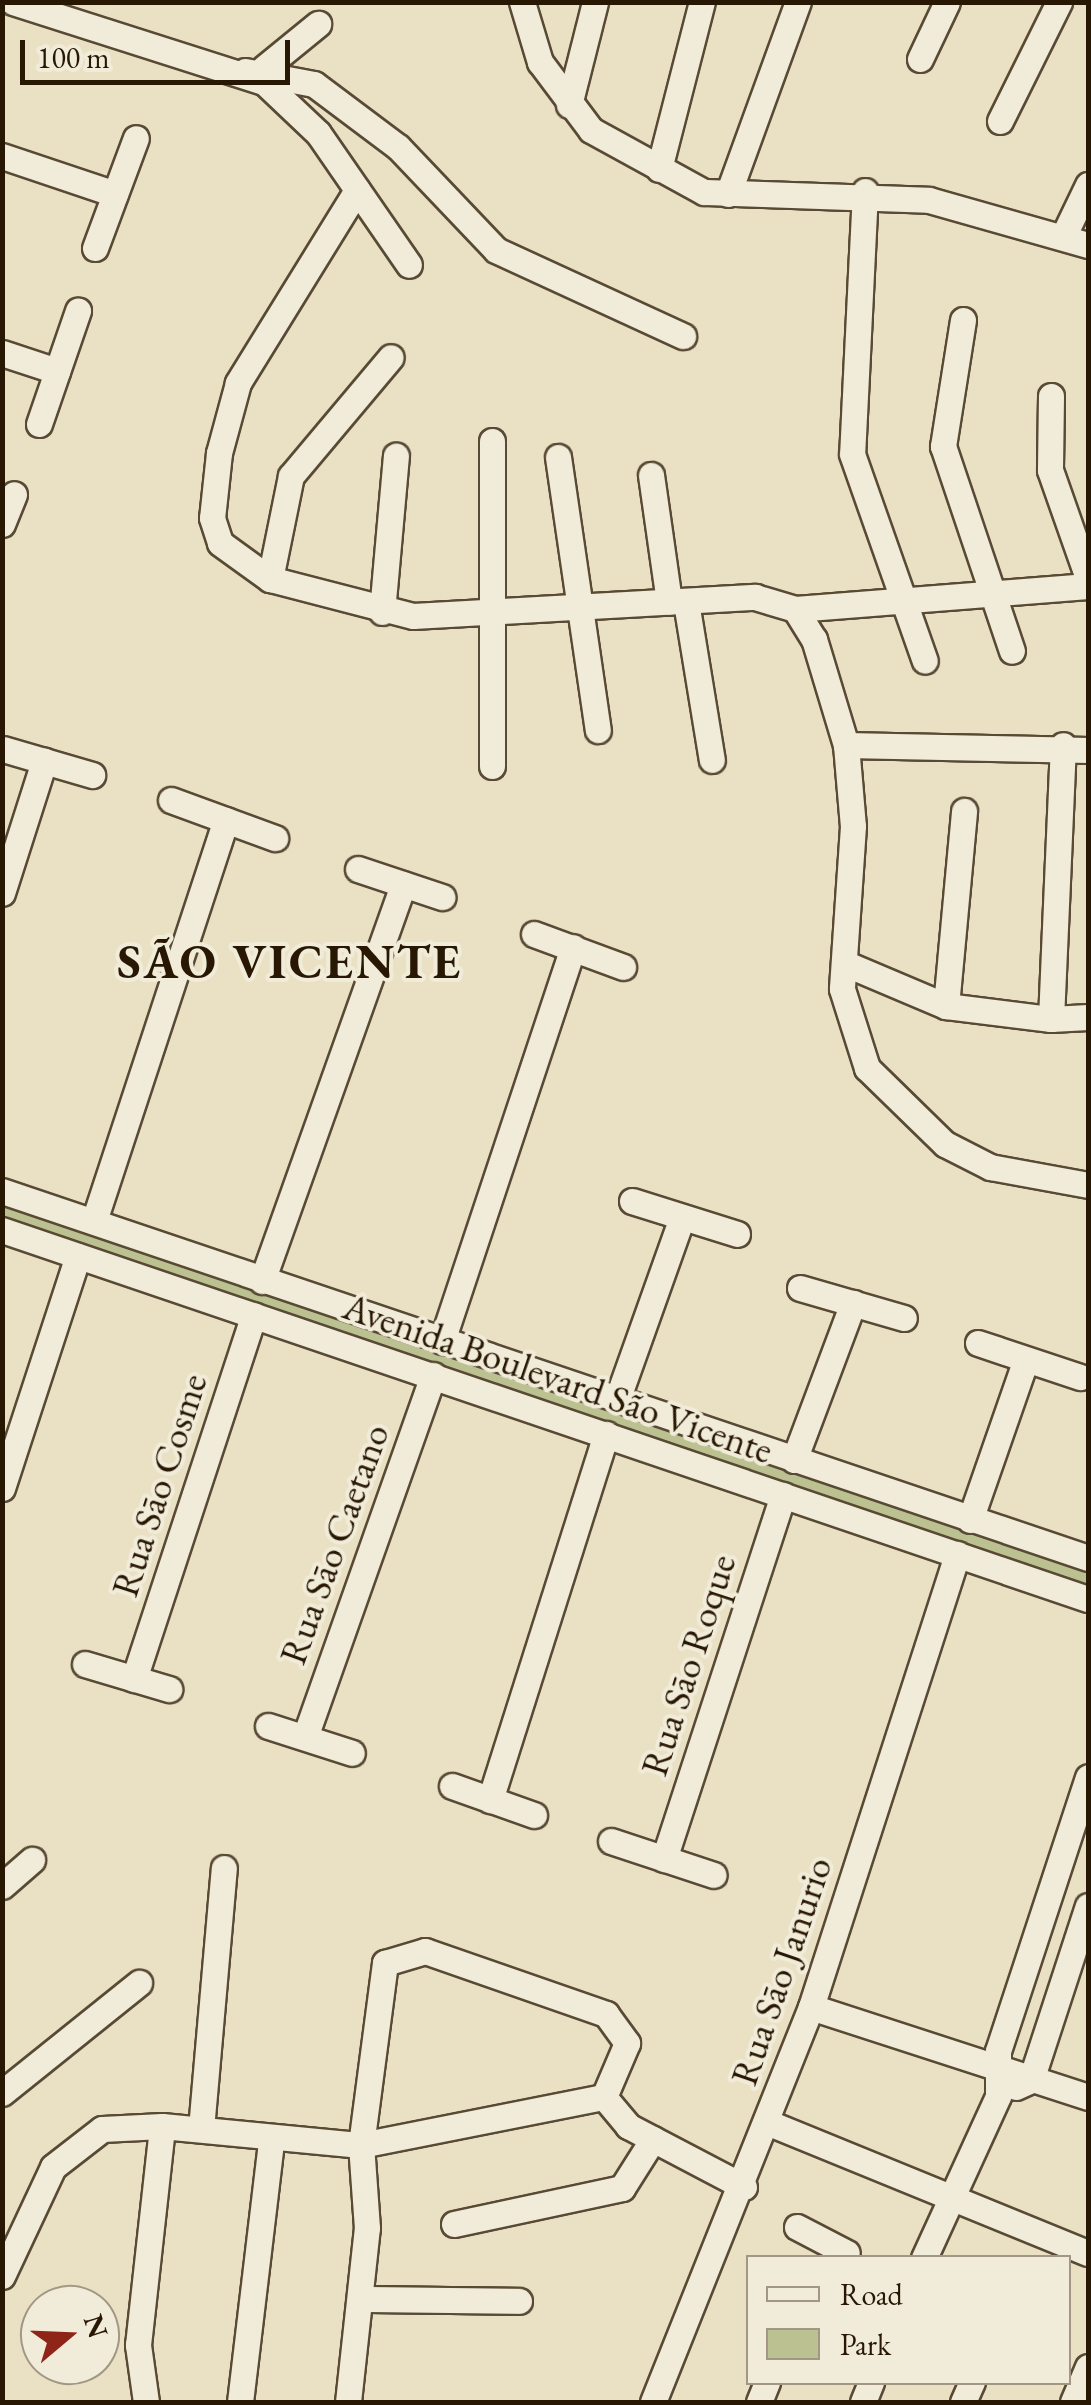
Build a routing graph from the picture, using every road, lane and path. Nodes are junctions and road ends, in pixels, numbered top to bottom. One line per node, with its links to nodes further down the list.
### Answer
1 (522, 2): 11 (street)
2 (595, 2): 11 (street)
3 (702, 2): 15 (street)
4 (798, 2): 20 (street)
5 (947, 2): 9 (street)
6 (1059, 2): 12 (street)
7 (19, 3): 10 (street)
8 (318, 24): 10 (street)
9 (920, 59)
10 (254, 70): 17 (street); 27 (street)
11 (569, 104): 15 (street)
12 (1000, 120)
13 (136, 138): 19 (street)
14 (2, 156): 19 (street)
15 (660, 169): 20 (street)
16 (1088, 185): 21 (street)
17 (357, 190): 24 (street); 40 (street)
18 (865, 191): 20 (street); 21 (street); 43 (street)
19 (115, 194): 23 (street)
20 (728, 194)
21 (1063, 237): 22 (street)
22 (1088, 245)
23 (95, 248)
24 (409, 265)
25 (78, 310): 30 (street)
26 (963, 320): 42 (street)
27 (682, 336)
28 (2, 353): 30 (street)
29 (390, 358): 40 (street)
30 (57, 371): 32 (street)
31 (1051, 396): 39 (street)
32 (39, 424)
33 (492, 441): 47 (street)
34 (396, 456): 48 (street)
35 (558, 457): 45 (street)
36 (651, 475): 44 (street)
37 (14, 494): 38 (street)
38 (2, 524)
39 (1088, 578)
40 (270, 580): 48 (street)
41 (1088, 586): 42 (street)
42 (994, 593): 43 (street); 49 (street)
43 (896, 596): 46 (street); 50 (street)
44 (678, 602): 45 (street); 46 (street); 56 (street)
45 (572, 606): 47 (street); 51 (street)
46 (795, 609): 52 (street)
47 (491, 611): 48 (street); 58 (street)
48 (382, 612)
49 (1012, 652)
50 (925, 661)
51 (598, 730)
52 (846, 745): 53 (street); 70 (street)
53 (1062, 745): 55 (street); 74 (street)
54 (3, 750): 57 (street)
55 (1088, 750)
56 (712, 760)
57 (44, 761): 59 (street); 66 (street)
58 (492, 766)
59 (92, 775)
60 (171, 800): 62 (street)
61 (964, 811): 72 (street)
62 (226, 820): 63 (street); 79 (street)
63 (276, 838)
64 (358, 869): 65 (street)
65 (403, 884): 67 (street); 83 (street)
66 (2, 893)
67 (442, 897)
68 (534, 934): 69 (street)
69 (573, 947): 71 (street); 88 (street)
70 (844, 963): 72 (street); 75 (street)
71 (622, 967)
72 (946, 1006): 74 (street)
73 (1088, 1017): 74 (street)
74 (1051, 1020)
75 (1088, 1185)
76 (2, 1190): 79 (street, Avenida Boulevard São Vicente)
77 (632, 1201): 78 (street)
78 (682, 1217): 81 (street); 93 (street)
79 (94, 1221): 83 (street, Avenida Boulevard São Vicente)
80 (2, 1230): 82 (street, Avenida Boulevard São Vicente)
81 (737, 1234)
82 (78, 1256): 86 (street, Avenida Boulevard São Vicente); 96 (street)
83 (262, 1281): 88 (street, Avenida Boulevard São Vicente)
84 (800, 1288): 85 (street)
85 (853, 1304): 87 (street); 95 (street)
86 (254, 1315): 91 (street, Avenida Boulevard São Vicente); 103 (street, Rua Sāo Cosme)
87 (904, 1318)
88 (442, 1341): 93 (street, Avenida Boulevard São Vicente)
89 (978, 1343): 90 (street)
90 (1026, 1359): 92 (street); 98 (street)
91 (433, 1375): 94 (street, Avenida Boulevard São Vicente); 106 (street, Rua Sāo Caetano)
92 (1080, 1377)
93 (618, 1400): 95 (street, Avenida Boulevard São Vicente)
94 (606, 1434): 97 (street, Avenida Boulevard São Vicente); 110 (street)
95 (794, 1460): 98 (street, Avenida Boulevard São Vicente)
96 (2, 1488)
97 (784, 1495): 99 (street, Avenida Boulevard São Vicente); 113 (street, Rua Sāo Roque)
98 (970, 1520): 100 (street, Avenida Boulevard São Vicente)
99 (957, 1554): 101 (street, Avenida Boulevard São Vicente); 120 (street, Rua Sāo Janurio)
100 (1088, 1558)
101 (1088, 1599)
102 (85, 1664): 103 (street)
103 (134, 1679): 104 (street)
104 (168, 1689)
105 (268, 1726): 106 (street)
106 (304, 1738): 107 (street)
107 (352, 1753)
108 (1088, 1777): 121 (street)
109 (452, 1786): 110 (street)
110 (490, 1800): 111 (street)
111 (534, 1815)
112 (612, 1841): 113 (street)
113 (664, 1858): 116 (street)
114 (32, 1860): 117 (street)
115 (224, 1868): 129 (street)
116 (714, 1875)
117 (2, 1886)
118 (1088, 1906): 122 (street)
119 (140, 1983): 123 (street)
120 (811, 2007): 121 (street); 127 (street, Rua Sāo Janurio)
121 (994, 2067): 122 (street); 124 (street)
122 (1031, 2080): 124 (street); 126 (street)
123 (2, 2093)
124 (998, 2096): 134 (street)
125 (604, 2097): 130 (street); 132 (street); 132 (street)
126 (1088, 2097)
127 (769, 2123): 133 (street, Rua Sāo Janurio); 134 (street)
128 (162, 2126): 129 (street); 141 (street); 145 (street)
129 (201, 2129): 131 (street)
130 (653, 2139): 133 (street); 135 (street)
131 (272, 2142): 132 (street); 146 (street)
132 (361, 2145): 142 (street)
133 (744, 2187): 148 (street, Rua Sāo Janurio)
134 (951, 2194): 138 (street); 140 (street)
135 (454, 2224)
136 (797, 2227): 137 (street)
137 (819, 2249): 139 (street)
138 (1088, 2253)
139 (847, 2254)
140 (925, 2255)
141 (2, 2276)
142 (360, 2299): 143 (street); 147 (street)
143 (519, 2301)
144 (1088, 2367): 149 (street)
145 (146, 2402)
146 (240, 2402)
147 (348, 2402)
148 (653, 2402)
149 (1073, 2402)

